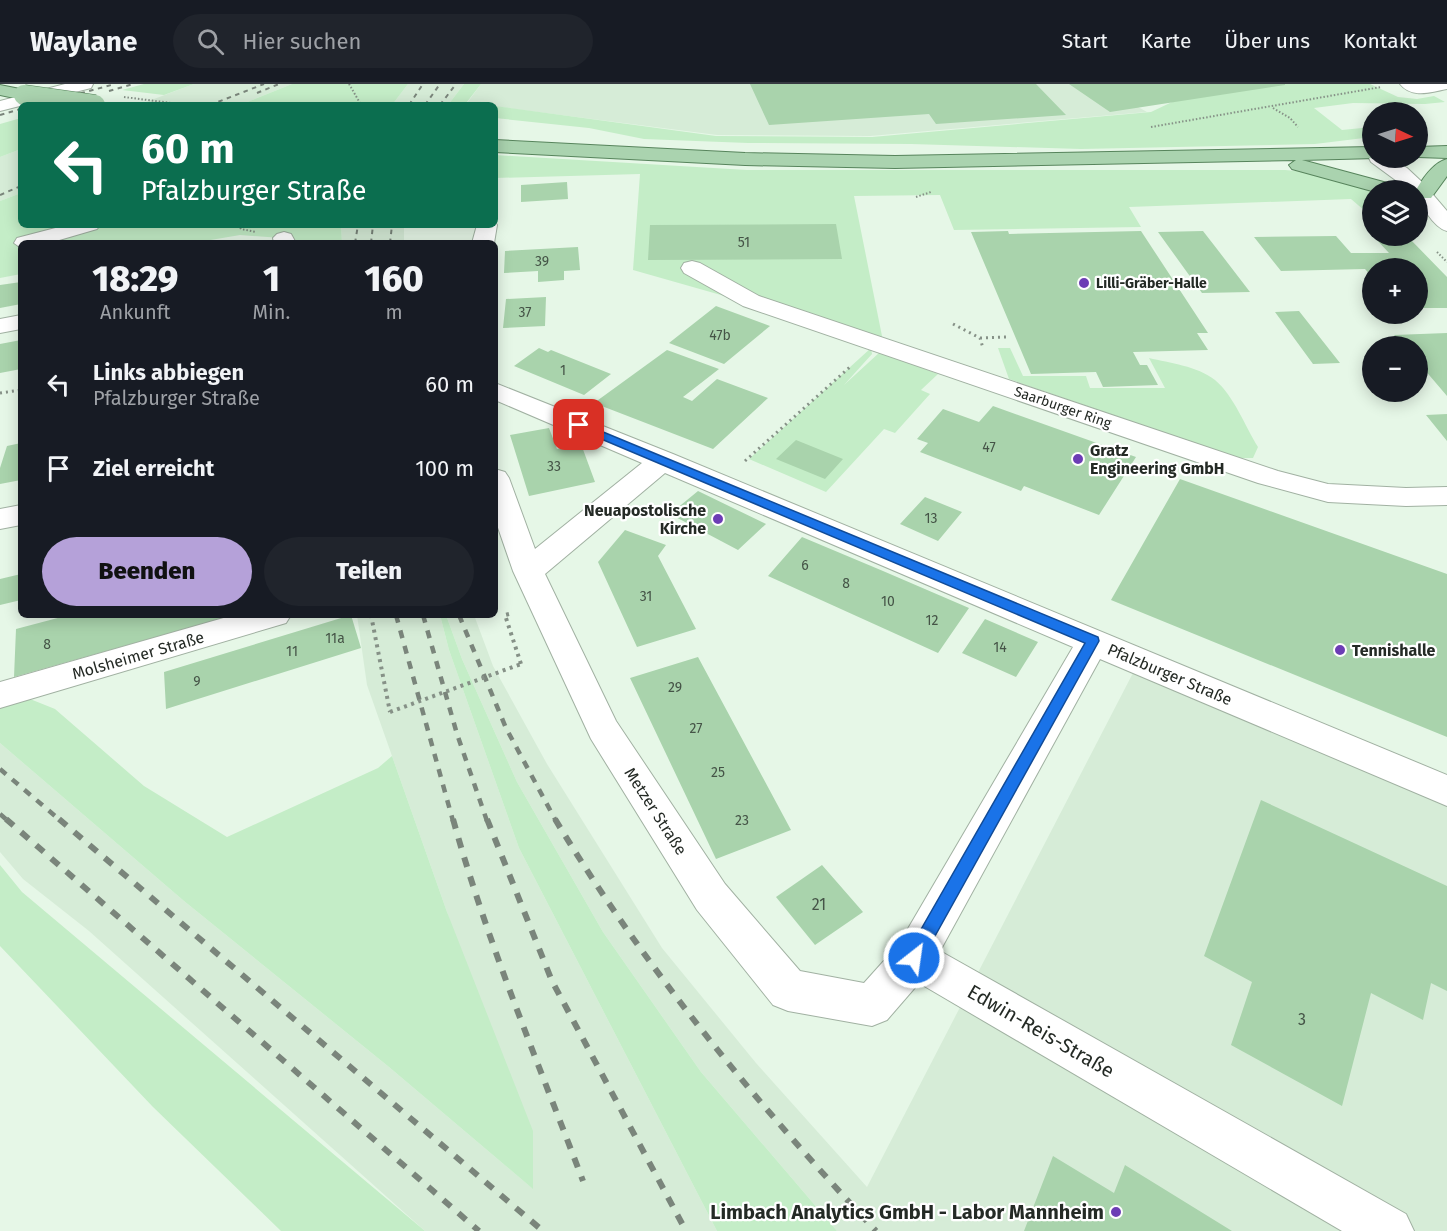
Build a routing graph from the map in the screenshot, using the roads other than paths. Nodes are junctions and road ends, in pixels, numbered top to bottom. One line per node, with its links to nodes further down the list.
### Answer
1 (85, 84): 6 (street)
2 (1447, 84): 3 (street)
3 (1414, 87)
4 (0, 90): 5 (main road, bridge)
5 (74, 102)
6 (0, 106)
7 (498, 146): 11 (main road)
8 (1428, 152): 9 (main road)
9 (1447, 152)
10 (1362, 155): 11 (main road)
11 (1263, 156): 15 (main road)
12 (1447, 165): 16 (main road)
13 (1395, 168): 14 (street)
14 (1408, 180)
15 (1362, 183)
16 (1428, 188)
17 (1428, 209): 19 (street)
18 (1428, 211): 21 (street)
19 (1447, 225)
20 (79, 228): 22 (street)
21 (1447, 231)
22 (37, 240)
23 (692, 268): 29 (street, Saarburger Ring)
24 (18, 323): 25 (street)
25 (0, 326)
26 (498, 392): 27 (street, Pfalzburger Straße)
27 (663, 460): 32 (street); 34 (street, Pfalzburger Straße)
28 (498, 486): 32 (street, Metzer Straße)
29 (1447, 496)
30 (18, 516): 31 (street)
31 (0, 519)
32 (528, 571): 37 (street, Metzer Straße)
33 (266, 618): 35 (street, Molsheimer Straße)
34 (1093, 641): 36 (street, Pfalzburger Straße); 37 (street)
35 (0, 695)
36 (1447, 792)
37 (914, 958): 38 (street, Edwin-Reis-Straße)
38 (1389, 1231)

